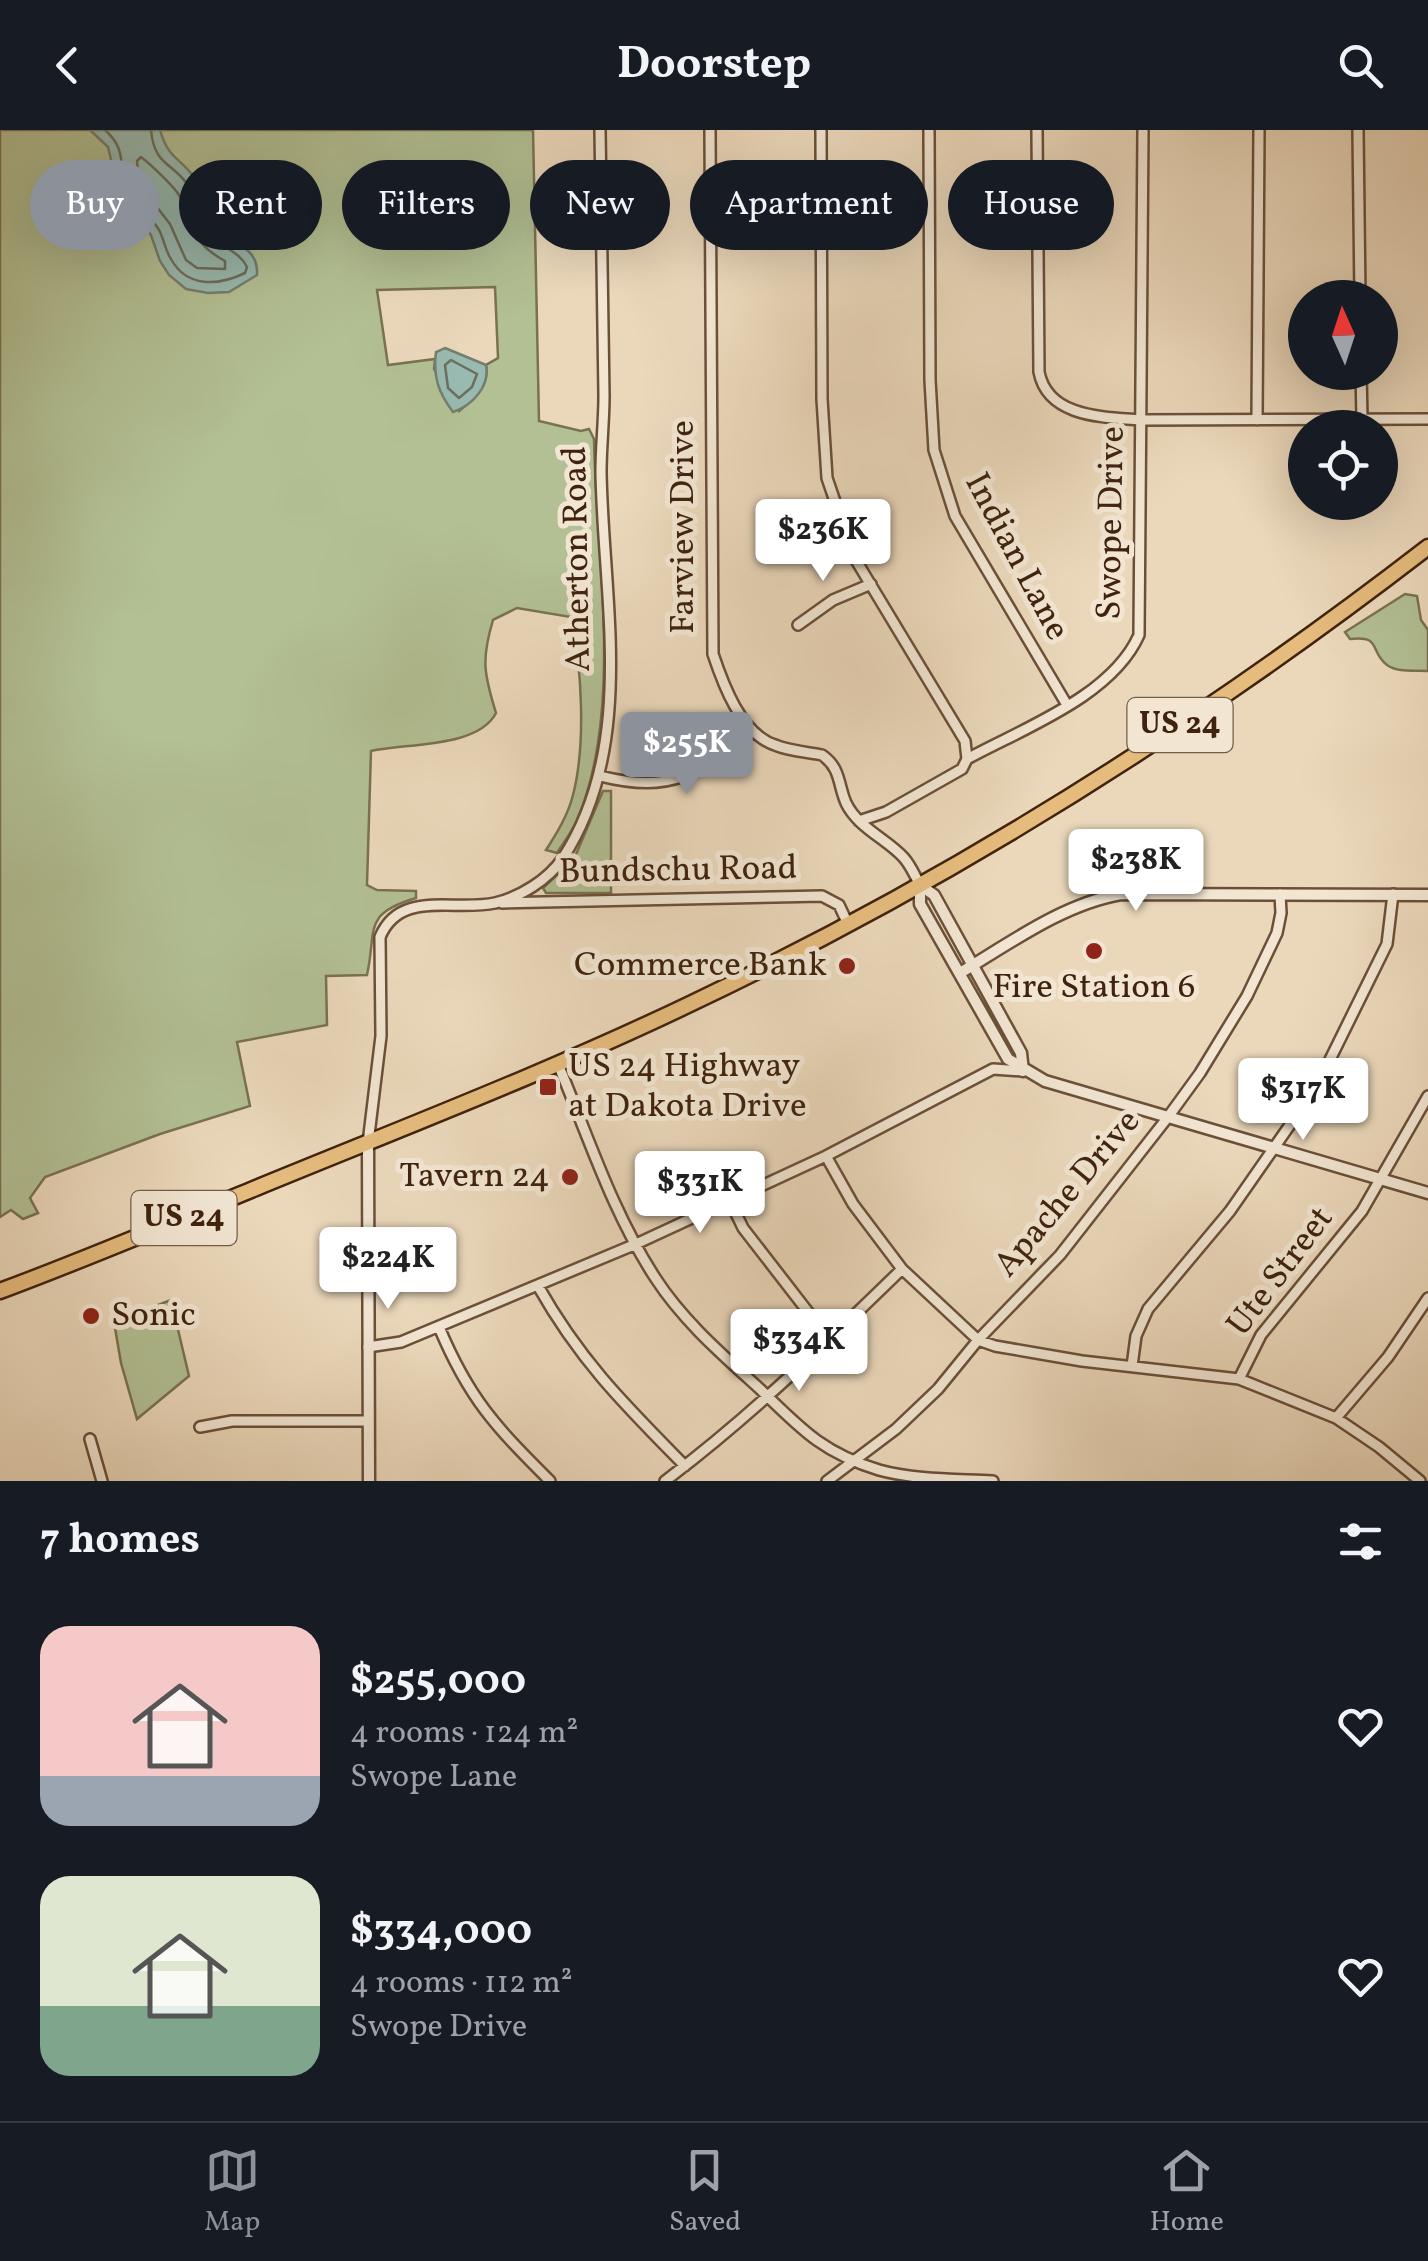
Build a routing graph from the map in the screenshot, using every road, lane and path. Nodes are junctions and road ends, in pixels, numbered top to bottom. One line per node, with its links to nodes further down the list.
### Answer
1 (600, 130): 21 (street, Atherton Road)
2 (710, 130): 19 (street, Farview Drive)
3 (821, 130): 16 (street)
4 (929, 130): 18 (street, Indian Lane)
5 (1037, 130): 12 (street)
6 (1142, 130): 12 (street, Swope Drive)
7 (1259, 130): 13 (street)
8 (1358, 130): 9 (street)
9 (1360, 280)
10 (1398, 419): 11 (street)
11 (1428, 419)
12 (1142, 420): 13 (street); 18 (street, Swope Drive)
13 (1256, 420): 14 (street)
14 (1288, 420)
15 (1428, 547): 23 (highway, US 24)
16 (870, 584): 17 (street); 20 (street)
17 (798, 625)
18 (1068, 705): 20 (street, Swope Drive)
19 (753, 731): 21 (street); 22 (street)
20 (967, 758): 22 (street, Swope Drive)
21 (600, 776): 27 (street, Atherton Road)
22 (860, 821): 23 (street)
23 (920, 885): 28 (highway, US 24); 29 (street); 30 (street)
24 (1280, 894): 25 (street); 31 (street); 36 (street, Apache Drive)
25 (1393, 894): 26 (street); 38 (street)
26 (1428, 894)
27 (495, 903): 28 (street, Bundschu Road); 37 (street, Atherton Road)
28 (848, 924): 33 (highway, US 24)
29 (955, 934): 30 (street); 31 (street)
30 (942, 940): 32 (street)
31 (972, 966): 32 (street); 34 (street)
32 (960, 973): 34 (street)
33 (558, 1064): 37 (highway, US 24); 43 (street)
34 (1023, 1071): 36 (street); 39 (street)
35 (1428, 1096): 40 (street, Ute Street)
36 (1168, 1116): 38 (street); 50 (street, Apache Drive)
37 (368, 1143): 46 (highway, US 24); 51 (street)
38 (1274, 1146): 40 (street); 52 (street)
39 (826, 1156): 42 (street); 44 (street)
40 (1382, 1179): 41 (street); 53 (street, Ute Street)
41 (1428, 1193)
42 (730, 1201): 43 (street); 49 (street)
43 (636, 1244): 45 (street); 54 (street)
44 (902, 1268): 49 (street); 50 (street)
45 (538, 1286): 48 (street); 60 (street)
46 (0, 1292)
47 (1428, 1298): 55 (street)
48 (439, 1328): 51 (street); 66 (street)
49 (830, 1339): 54 (street)
50 (978, 1340): 52 (street); 59 (street, Apache Drive)
51 (368, 1347): 56 (street)
52 (1132, 1366): 53 (street)
53 (1240, 1379): 55 (street)
54 (767, 1397): 59 (street); 60 (street)
55 (1336, 1418): 63 (street)
56 (368, 1421): 57 (street); 65 (street)
57 (200, 1427)
58 (90, 1439): 64 (street)
59 (854, 1461): 62 (street); 68 (street, Apache Drive)
60 (685, 1466): 67 (street)
61 (1428, 1469): 63 (street)
62 (934, 1479): 69 (street)
63 (1419, 1480)
64 (102, 1481)
65 (369, 1481)
66 (550, 1481)
67 (665, 1481)
68 (827, 1481)
69 (993, 1481)

